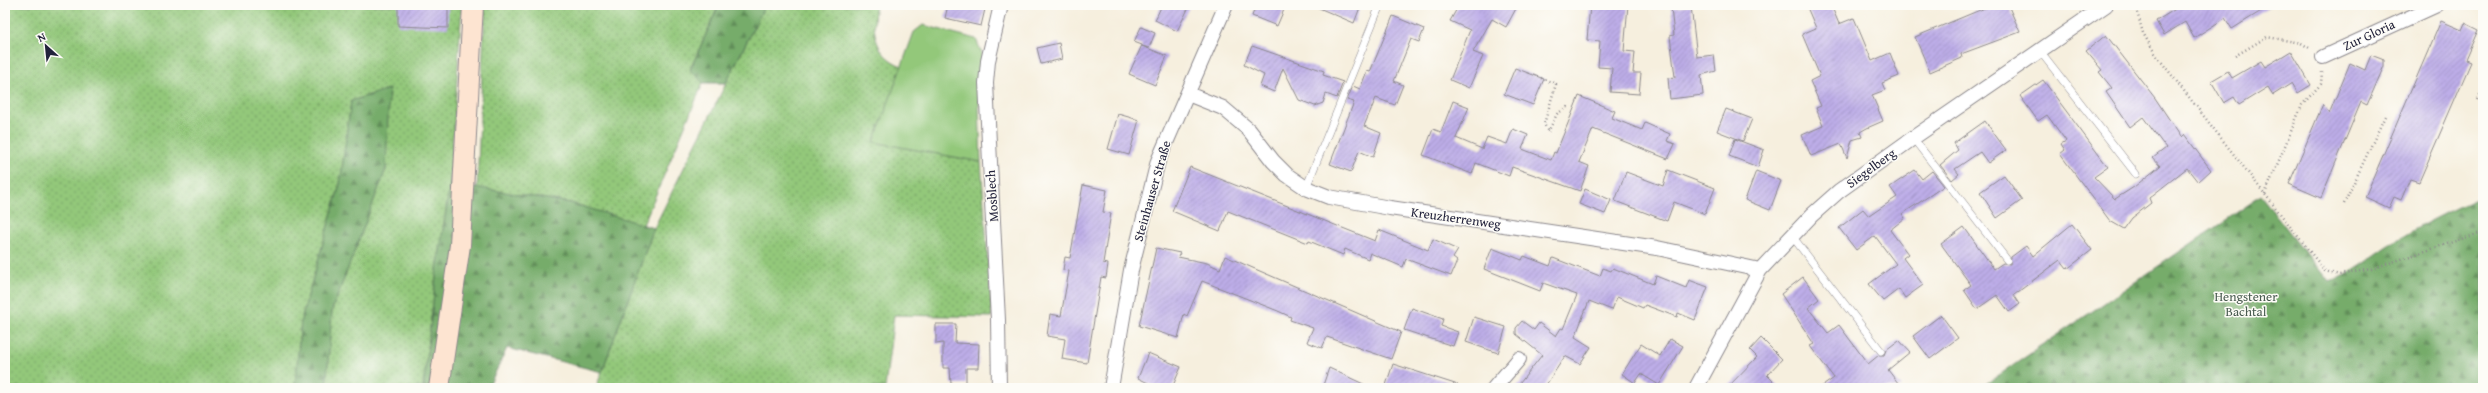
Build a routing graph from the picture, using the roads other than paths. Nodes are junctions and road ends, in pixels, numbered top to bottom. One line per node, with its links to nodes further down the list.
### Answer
1 (473, 5): 18 (main road)
2 (1001, 5): 19 (street, Mosblech)
3 (1226, 5): 9 (street, Steinhauser Straße)
4 (1380, 5): 12 (lane)
5 (2106, 5): 7 (street, Siegelberg)
6 (2437, 5): 8 (street, Zur Gloria)
7 (2040, 51): 10 (street, Siegelberg); 11 (lane)
8 (2323, 57)
9 (1188, 94): 12 (street, Kreuzherrenweg); 20 (street, Steinhauser Straße)
10 (1913, 138): 13 (street, Siegelberg); 14 (lane)
11 (2136, 174)
12 (1306, 188): 15 (street, Kreuzherrenweg)
13 (1792, 236): 15 (street, Siegelberg); 16 (lane)
14 (2007, 260)
15 (1760, 270): 22 (street, Siegelberg)
16 (1881, 351)
17 (1519, 360): 21 (street)
18 (439, 388)
19 (999, 388)
20 (1111, 388)
21 (1494, 388)
22 (1696, 388)

